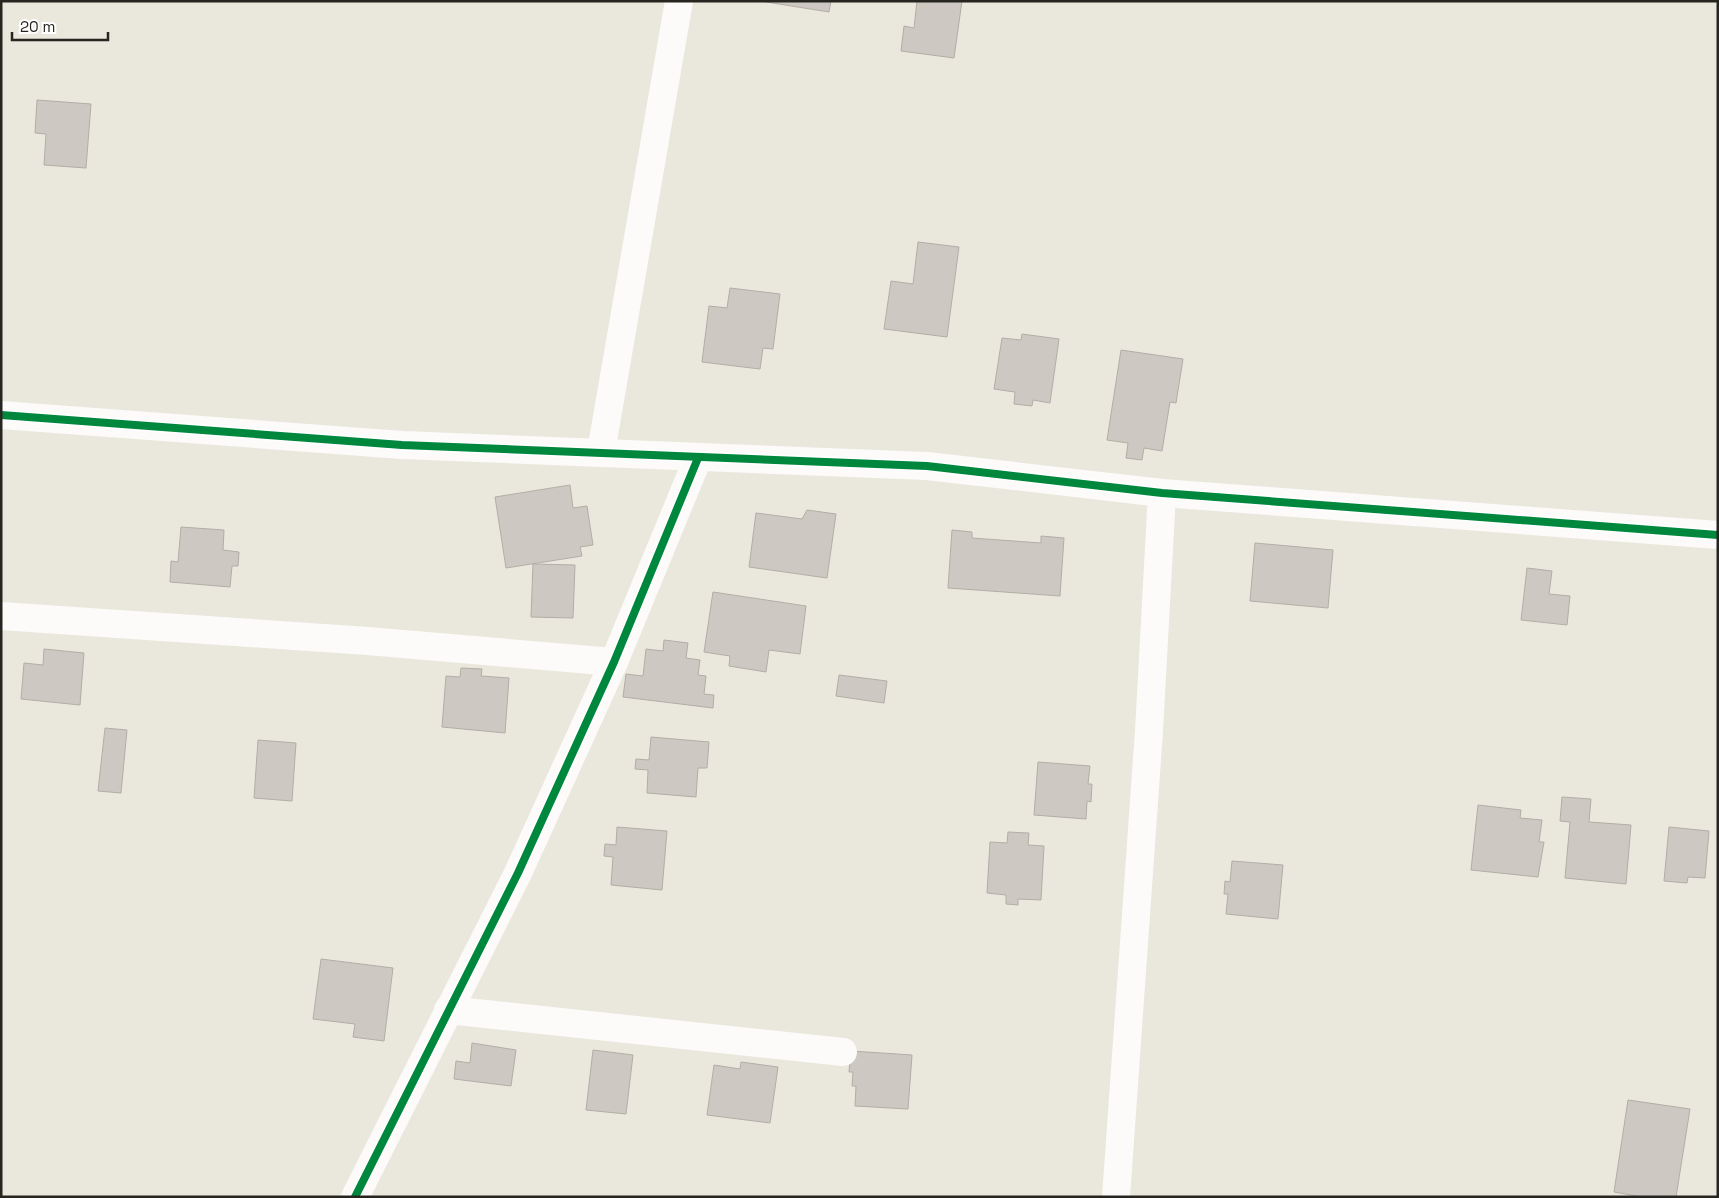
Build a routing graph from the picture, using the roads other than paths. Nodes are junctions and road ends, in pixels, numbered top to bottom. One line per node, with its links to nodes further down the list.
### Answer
1 (678, 1): 3 (street)
2 (1, 415): 3 (street)
3 (601, 452): 4 (street)
4 (698, 458): 5 (street); 8 (street)
5 (1162, 493): 6 (street); 12 (street)
6 (1718, 535)
7 (1, 616): 8 (street)
8 (614, 662): 9 (street)
9 (448, 1010): 10 (street); 11 (street)
10 (843, 1052)
11 (355, 1197)
12 (1116, 1197)

